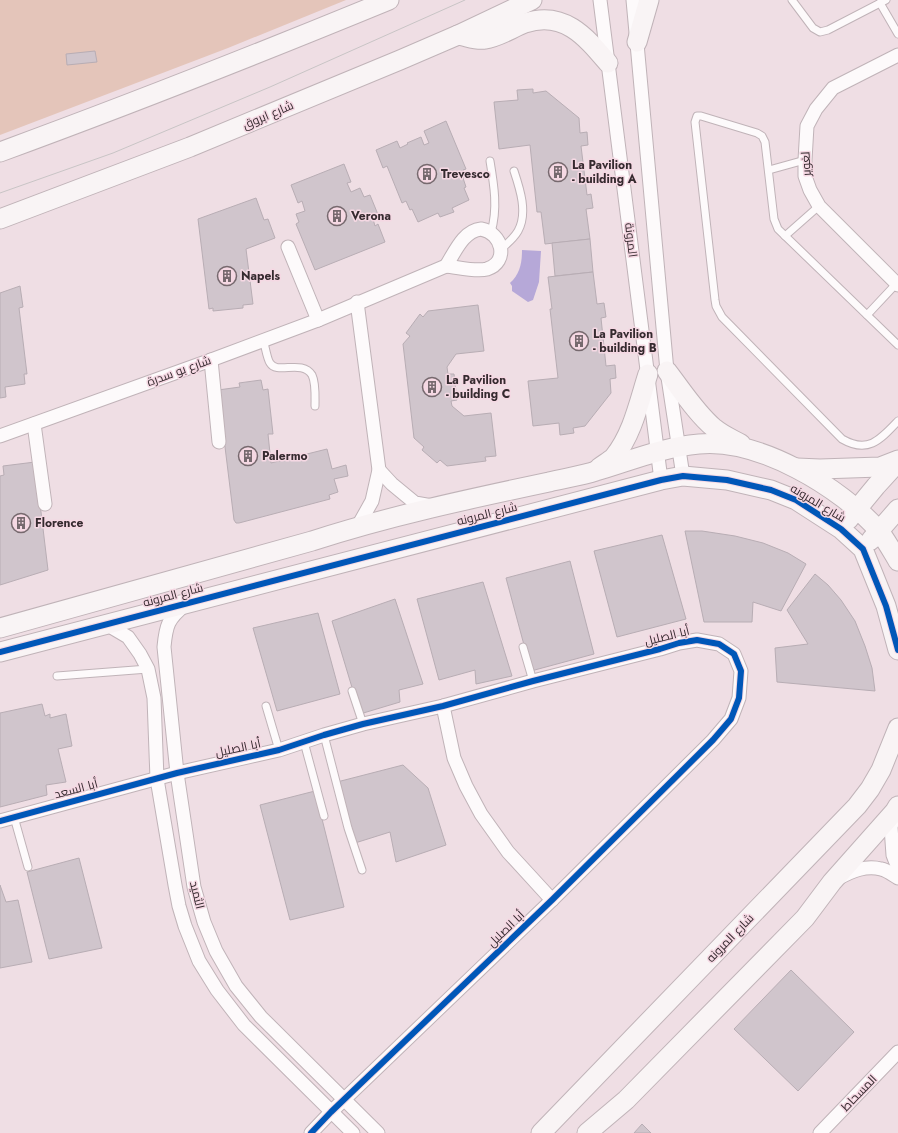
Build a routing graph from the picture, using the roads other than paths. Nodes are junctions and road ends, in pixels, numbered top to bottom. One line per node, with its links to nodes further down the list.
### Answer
1 (389, 0): 15 (street)
2 (502, 0): 13 (street)
3 (532, 0): 10 (street, شارع ابروق)
4 (600, 0): 14 (street, المرونة)
5 (633, 0): 11 (street, المرونة)
6 (649, 0): 11 (street)
7 (796, 1): 8 (lane)
8 (883, 1): 9 (lane)
9 (898, 34)
10 (458, 35): 13 (street, شارع ابروق); 14 (street)
11 (637, 42): 34 (street, المرونة)
12 (898, 55): 16 (street, لغوير)
13 (400, 60): 21 (street, شارع ابروق)
14 (608, 63): 35 (street, المرونة)
15 (0, 152)
16 (805, 160): 18 (lane); 20 (street, لغوير)
17 (490, 161): 22 (lane)
18 (769, 170): 23 (lane); 37 (lane)
19 (514, 171): 25 (lane)
20 (819, 206): 23 (lane); 27 (street, لغوير)
21 (0, 219)
22 (491, 232): 25 (street); 26 (street)
23 (785, 236): 29 (lane)
24 (288, 247): 30 (street)
25 (501, 249): 26 (street, شارع بو سدرة)
26 (446, 266): 28 (street, شارع بو سدرة)
27 (897, 284): 29 (lane)
28 (357, 302): 30 (street, شارع بو سدرة); 46 (street)
29 (867, 315): 32 (lane)
30 (318, 320): 31 (street, شارع بو سدرة)
31 (264, 339): 33 (street, شارع بو سدرة); 36 (lane)
32 (898, 345)
33 (211, 360): 38 (street, شارع بو سدرة); 40 (street)
34 (667, 371): 41 (street, المرونة); 42 (street)
35 (648, 374): 43 (street, المرونة); 47 (street)
36 (315, 406)
37 (898, 421)
38 (34, 424): 39 (street, شارع بو سدرة); 50 (street)
39 (0, 436)
40 (219, 442)
41 (678, 447): 42 (street, شارع المرونه); 43 (street, شارع المرونه); 48 (street, المرونة)
42 (754, 451): 45 (street, شارع المرونه)
43 (658, 452): 47 (street, شارع المرونه); 49 (street, المرونة)
44 (898, 461): 45 (street); 52 (street)
45 (794, 468): 52 (street, شارع المرونه)
46 (379, 470): 51 (street); 54 (street)
47 (594, 472): 51 (street, شارع المرونه)
48 (682, 476): 49 (street, شارع المرونه); 55 (street, شارع المرونه)
49 (661, 480): 59 (street, شارع المرونه)
50 (45, 504)
51 (436, 507): 54 (street, شارع المرونه)
52 (856, 510): 55 (street); 56 (street, شارع المرونه)
53 (898, 510): 56 (street)
54 (358, 526): 61 (street, شارع المرونه)
55 (841, 529): 57 (street, شارع المرونه)
56 (878, 531): 57 (street); 58 (street, شارع المرونه)
57 (863, 549): 63 (street, شارع المرونه)
58 (898, 561)
59 (188, 602): 60 (street, شارع المرونه); 76 (street, الثميد)
60 (106, 624): 64 (street, شارع المرونه); 65 (street, الثميد)
61 (0, 628)
62 (522, 647): 67 (lane)
63 (898, 650)
64 (0, 652)
65 (148, 669): 66 (lane); 77 (street, الثميد)
66 (57, 676)
67 (532, 681): 70 (street, أبا الصليل); 87 (street, أبا الصليل)
68 (352, 691): 71 (lane)
69 (266, 706): 75 (lane)
70 (443, 706): 71 (street, أبا الصليل); 87 (street)
71 (363, 724): 73 (street, أبا الصليل)
72 (898, 728): 94 (street, شارع المرونه)
73 (324, 735): 74 (street, أبا الصليل); 84 (lane)
74 (304, 742): 75 (street, أبا الصليل); 79 (lane)
75 (279, 750): 76 (street, أبا الصليل)
76 (177, 773): 77 (street, أبا الصليل); 89 (street, الثميد)
77 (157, 779): 80 (street, أبا السعد); 90 (street, الثميد)
78 (897, 809): 83 (street); 86 (street)
79 (324, 816)
80 (14, 817): 81 (street, أبا السعد); 82 (lane)
81 (0, 821)
82 (28, 867)
83 (898, 868)
84 (362, 870)
85 (898, 878): 86 (street)
86 (832, 882): 95 (street)
87 (552, 900): 89 (street, أبا الصليل)
88 (898, 1052): 96 (street, المسحاط)
89 (344, 1100): 90 (street, أبا الصليل); 93 (street, الثميد)
90 (331, 1112): 91 (street); 92 (street, الثميد)
91 (311, 1133)
92 (353, 1133)
93 (378, 1133)
94 (541, 1133)
95 (587, 1133)
96 (820, 1133)

